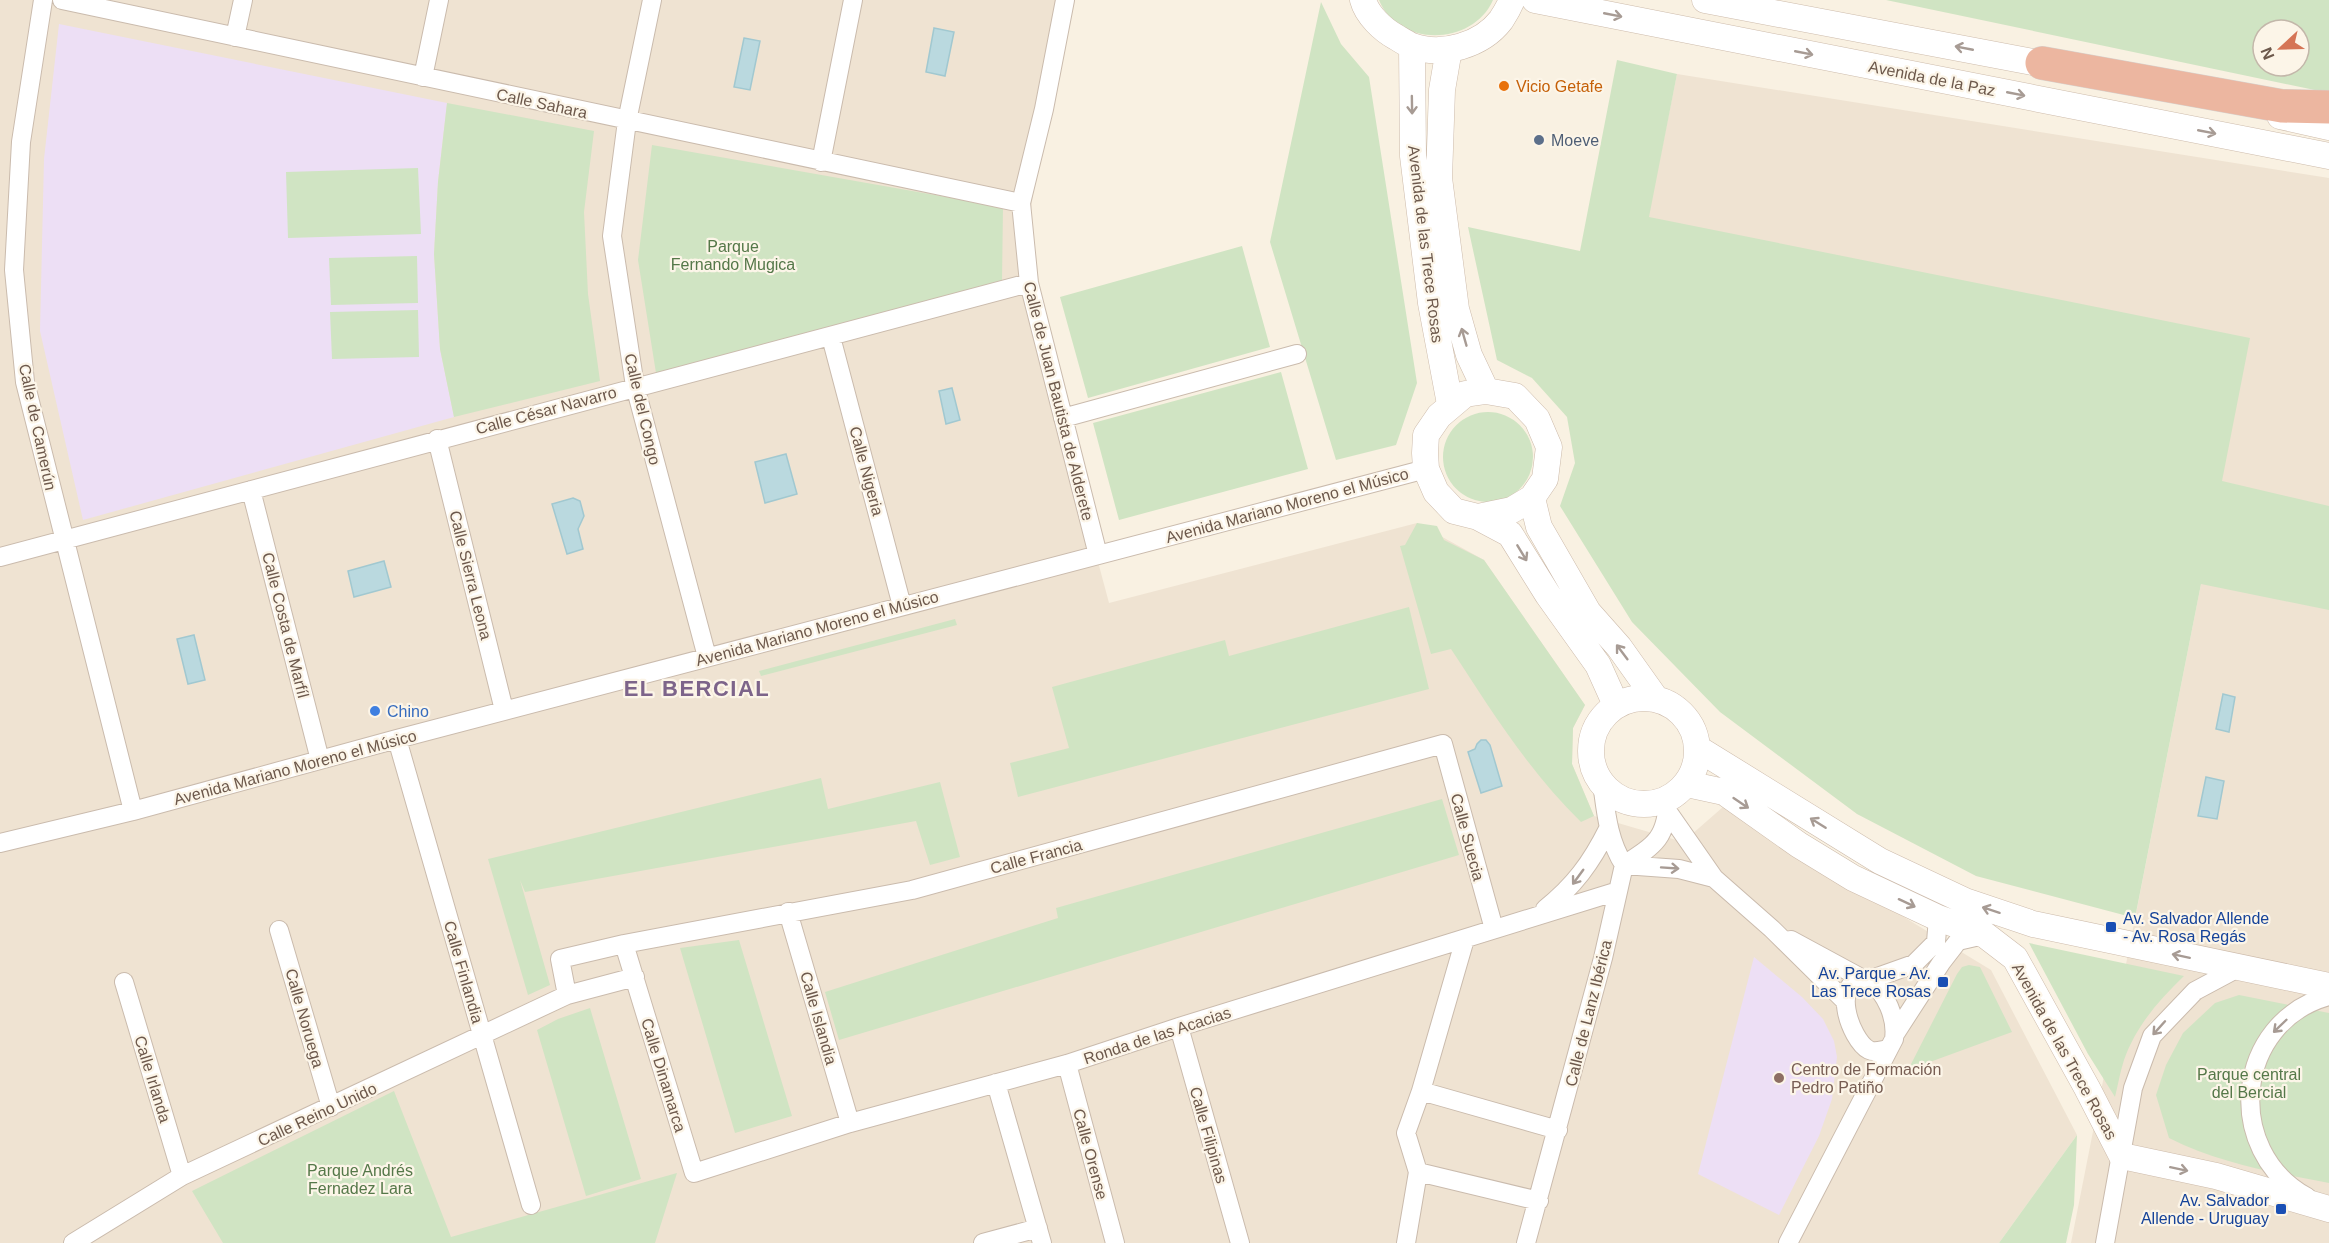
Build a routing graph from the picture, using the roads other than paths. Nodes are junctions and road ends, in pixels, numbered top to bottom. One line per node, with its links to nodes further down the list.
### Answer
1 (43, 0): 23 (street, Calle de Camerún)
2 (62, 0): 12 (street, Calle Sahara)
3 (243, 0): 12 (street)
4 (439, 0): 16 (street)
5 (652, 0): 18 (street, Calle del Congo)
6 (853, 0): 21 (street)
7 (1065, 0): 22 (street, Calle de Juan Bautista de Alderete)
8 (1363, 0): 13 (street)
9 (1512, 0): 14 (street)
10 (1534, 0): 20 (street, Avenida de la Paz, one-way to 20)
11 (1705, 0): 15 (street, one-way to 11)
12 (235, 37): 16 (street, Calle Sahara)
13 (1412, 46): 14 (street); 29 (street, Avenida de las Trece Rosas, one-way to 29)
14 (1449, 49): 28 (street, Avenida de las Trece Rosas, one-way to 14)
15 (2042, 63): 17 (highway); 19 (street)
16 (423, 77): 18 (street, Calle Sahara)
17 (2329, 107)
18 (627, 121): 21 (street, Calle Sahara); 27 (street, Calle del Congo)
19 (2329, 127)
20 (2329, 156)
21 (821, 162): 22 (street, Calle Sahara)
22 (1021, 203): 24 (street, Calle de Juan Bautista de Alderete)
23 (7, 270): 36 (street, Calle de Camerún)
24 (1029, 283): 25 (street, Calle César Navarro); 30 (street, Calle de Juan Bautista de Alderete)
25 (831, 337): 27 (street, Calle César Navarro); 39 (street, Calle Nigeria)
26 (1297, 354): 30 (street)
27 (634, 386): 31 (street, Calle César Navarro); 40 (street, Calle del Congo)
28 (1486, 391): 29 (street); 34 (street)
29 (1450, 404): 32 (street)
30 (1063, 418): 37 (street, Calle de Juan Bautista de Alderete)
31 (437, 439): 33 (street, Calle César Navarro); 43 (street, Calle Sierra Leona)
32 (1426, 469): 35 (street); 37 (street, Avenida Mariano Moreno el Músico)
33 (251, 490): 36 (street, Calle César Navarro); 47 (street, Calle Costa de Marfíl)
34 (1532, 498): 35 (street); 41 (street, one-way to 34)
35 (1478, 517): 42 (street, one-way to 42)
36 (64, 540): 38 (street, Calle César Navarro); 50 (street, Calle de Camerún)
37 (1098, 555): 39 (street, Avenida Mariano Moreno el Músico)
38 (0, 556)
39 (902, 606): 40 (street, Avenida Mariano Moreno el Músico)
40 (707, 657): 43 (street, Avenida Mariano Moreno el Músico)
41 (1656, 699): 42 (street); 46 (street)
42 (1616, 705): 48 (street)
43 (504, 710): 44 (street, Avenida Mariano Moreno el Músico)
44 (397, 739): 47 (street, Avenida Mariano Moreno el Músico); 74 (street, Calle Finlandia)
45 (1443, 744): 56 (street, Calle Francia); 59 (street, Calle Suecia)
46 (1697, 748): 49 (street); 65 (street, one-way to 46)
47 (320, 760): 50 (street, Avenida Mariano Moreno el Músico)
48 (1602, 783): 49 (street); 51 (street)
49 (1674, 798): 53 (street); 54 (street); 58 (street, Avenida de las Trece Rosas, one-way to 58)
50 (133, 811): 52 (street, Avenida Mariano Moreno el Músico)
51 (1608, 829): 53 (street); 57 (street, one-way to 57)
52 (0, 843)
53 (1624, 865): 54 (street, one-way to 54); 55 (street, Calle de Lanz Ibérica)
54 (1714, 878): 60 (street)
55 (1618, 891): 57 (street, Ronda de las Acacias); 83 (street, Calle de Lanz Ibérica)
56 (788, 912): 64 (street, Calle Francia); 82 (street, Calle Islandia)
57 (1536, 916): 59 (street, Ronda de las Acacias)
58 (1938, 918): 62 (street, Avenida de las Trece Rosas); 67 (street)
59 (1494, 929): 63 (street, Ronda de las Acacias)
60 (1772, 929): 67 (street); 72 (street)
61 (279, 930): 80 (street, Calle Noruega)
62 (1985, 935): 75 (street); 84 (street, Avenida de las Trece Rosas)
63 (1465, 939): 73 (street, Ronda de las Acacias); 79 (street)
64 (624, 944): 66 (street, Calle Dinamarca); 70 (street, Calle Francia)
65 (2238, 968): 69 (street); 84 (street, one-way to 84)
66 (635, 977): 70 (street, Calle Reino Unido); 86 (street, Calle Dinamarca)
67 (1866, 980): 72 (street); 75 (street)
68 (124, 982): 87 (street, Calle Irlanda)
69 (2329, 986)
70 (567, 995): 74 (street, Calle Reino Unido)
71 (2329, 996): 90 (street, one-way to 90)
72 (1845, 1001): 76 (street)
73 (1179, 1027): 77 (street, Ronda de las Acacias); 95 (street, Calle Filipinas)
74 (482, 1036): 80 (street, Calle Reino Unido); 89 (street, Calle Finlandia)
75 (1891, 1041): 76 (street); 81 (street)
76 (1861, 1043): 81 (street)
77 (1067, 1064): 78 (street, Ronda de las Acacias); 94 (street, Calle Orense)
78 (996, 1083): 82 (street, Ronda de las Acacias); 91 (street)
79 (1421, 1091): 83 (street); 85 (street)
80 (331, 1107): 87 (street, Calle Reino Unido)
81 (1856, 1114): 98 (street)
82 (850, 1123): 86 (street, Ronda de las Acacias)
83 (1558, 1130): 88 (street, Calle de Lanz Ibérica)
84 (2122, 1156): 90 (street, one-way to 90); 99 (street)
85 (1418, 1172): 88 (street); 96 (street)
86 (694, 1173)
87 (182, 1176): 92 (street, Calle Reino Unido)
88 (1539, 1201): 97 (street, Calle de Lanz Ibérica)
89 (531, 1205)
90 (2329, 1209)
91 (1040, 1236): 93 (street)
92 (73, 1243)
93 (983, 1243)
94 (1115, 1243)
95 (1240, 1243)
96 (1406, 1243)
97 (1526, 1243)
98 (1788, 1243)
99 (2105, 1243)

